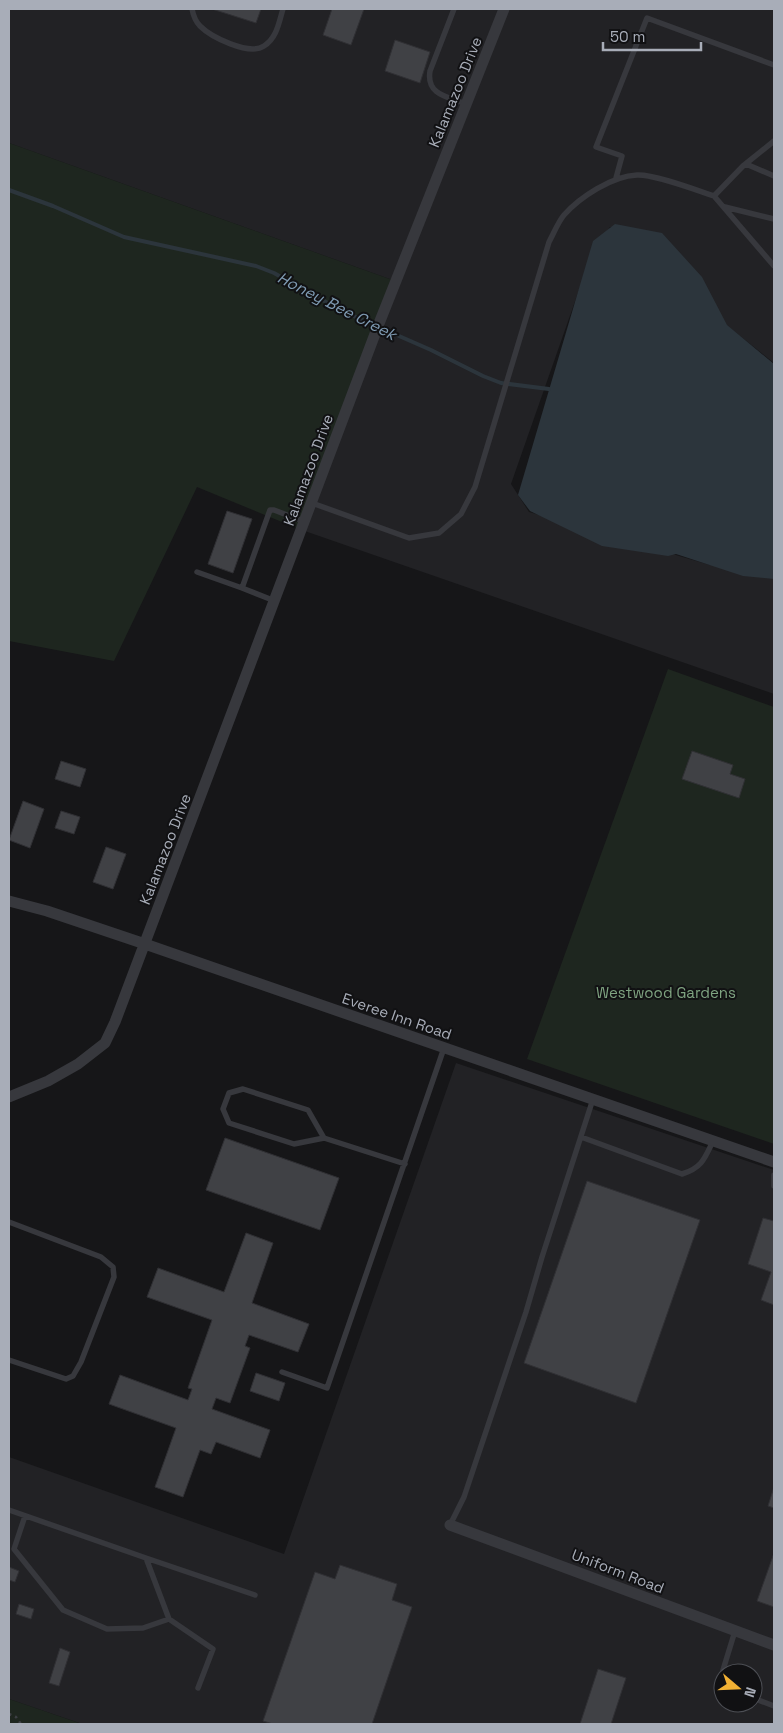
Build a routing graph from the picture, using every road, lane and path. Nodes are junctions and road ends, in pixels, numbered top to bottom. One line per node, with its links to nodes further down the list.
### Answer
1 (192, 9): 2 (lane)
2 (283, 9)
3 (454, 9): 6 (lane)
4 (504, 9): 6 (street, Kalamazoo Drive)
5 (774, 65): 10 (lane)
6 (466, 104): 15 (street, Kalamazoo Drive)
7 (774, 141): 8 (lane)
8 (746, 164): 9 (lane); 11 (lane)
9 (774, 176)
10 (616, 178): 11 (lane); 15 (lane)
11 (714, 196): 12 (lane)
12 (724, 207): 13 (lane); 14 (lane)
13 (774, 219)
14 (774, 266)
15 (312, 503): 16 (street, Kalamazoo Drive)
16 (305, 522): 18 (lane); 19 (street, Kalamazoo Drive)
17 (198, 572): 18 (lane)
18 (242, 588): 19 (lane)
19 (275, 602): 21 (street, Kalamazoo Drive)
20 (9, 901): 21 (street, Everee Inn Road)
21 (145, 944): 22 (street, Everee Inn Road); 23 (street, Kalamazoo Drive)
22 (444, 1048): 24 (street, Everee Inn Road); 29 (lane)
23 (9, 1097)
24 (593, 1099): 25 (lane); 27 (street, Everee Inn Road)
25 (581, 1137): 27 (lane); 37 (lane)
26 (324, 1138): 26 (lane); 29 (lane)
27 (713, 1141): 28 (street, Everee Inn Road)
28 (774, 1162)
29 (405, 1164): 34 (lane)
30 (774, 1176): 31 (lane)
31 (774, 1186)
32 (9, 1222): 33 (lane)
33 (9, 1360)
34 (282, 1372)
35 (9, 1510): 36 (lane)
36 (25, 1516): 38 (lane); 40 (lane)
37 (450, 1525): 41 (street, Uniform Road)
38 (146, 1558): 39 (lane); 40 (lane)
39 (255, 1596)
40 (169, 1619): 44 (lane)
41 (736, 1631): 42 (street, Uniform Road); 43 (lane)
42 (774, 1645)
43 (726, 1663)
44 (198, 1688)
45 (9, 1714): 46 (path)
46 (21, 1724)

